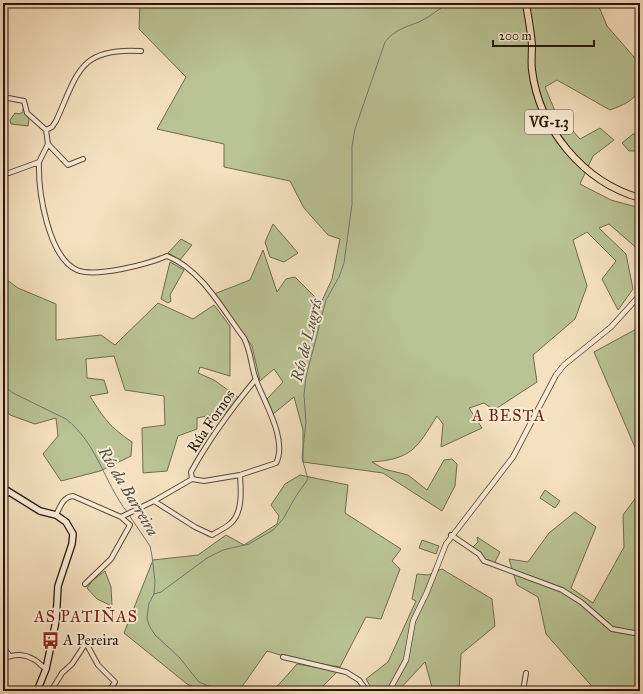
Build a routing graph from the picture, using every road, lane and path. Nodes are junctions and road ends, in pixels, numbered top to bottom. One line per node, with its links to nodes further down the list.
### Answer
1 (526, 3): 9 (highway, VG-1.3)
2 (141, 51): 4 (street)
3 (3, 97): 4 (street)
4 (46, 130): 5 (street)
5 (48, 144): 6 (street); 7 (street)
6 (84, 159)
7 (39, 162): 8 (street); 11 (street, Rúa Fornos)
8 (3, 172)
9 (640, 198)
10 (640, 295): 20 (street)
11 (256, 379): 12 (street, Rúa Fornos); 13 (street, Rúa Fornos)
12 (240, 475): 13 (street, Rúa Fornos); 17 (street)
13 (192, 479): 17 (street)
14 (3, 488): 15 (main road)
15 (9, 493): 16 (street); 18 (main road)
16 (3, 496)
17 (154, 501): 19 (street)
18 (56, 515): 19 (street); 27 (main road)
19 (121, 517): 21 (street)
20 (451, 535): 22 (street); 33 (street)
21 (85, 584)
22 (640, 634)
23 (3, 647): 24 (street)
24 (9, 655): 26 (street); 27 (street)
25 (283, 657): 32 (street)
26 (3, 659)
27 (46, 669): 29 (main road)
28 (526, 674): 34 (street)
29 (37, 691)
30 (51, 691): 31 (street)
31 (109, 691)
32 (367, 691)
33 (389, 691)
34 (523, 691)

